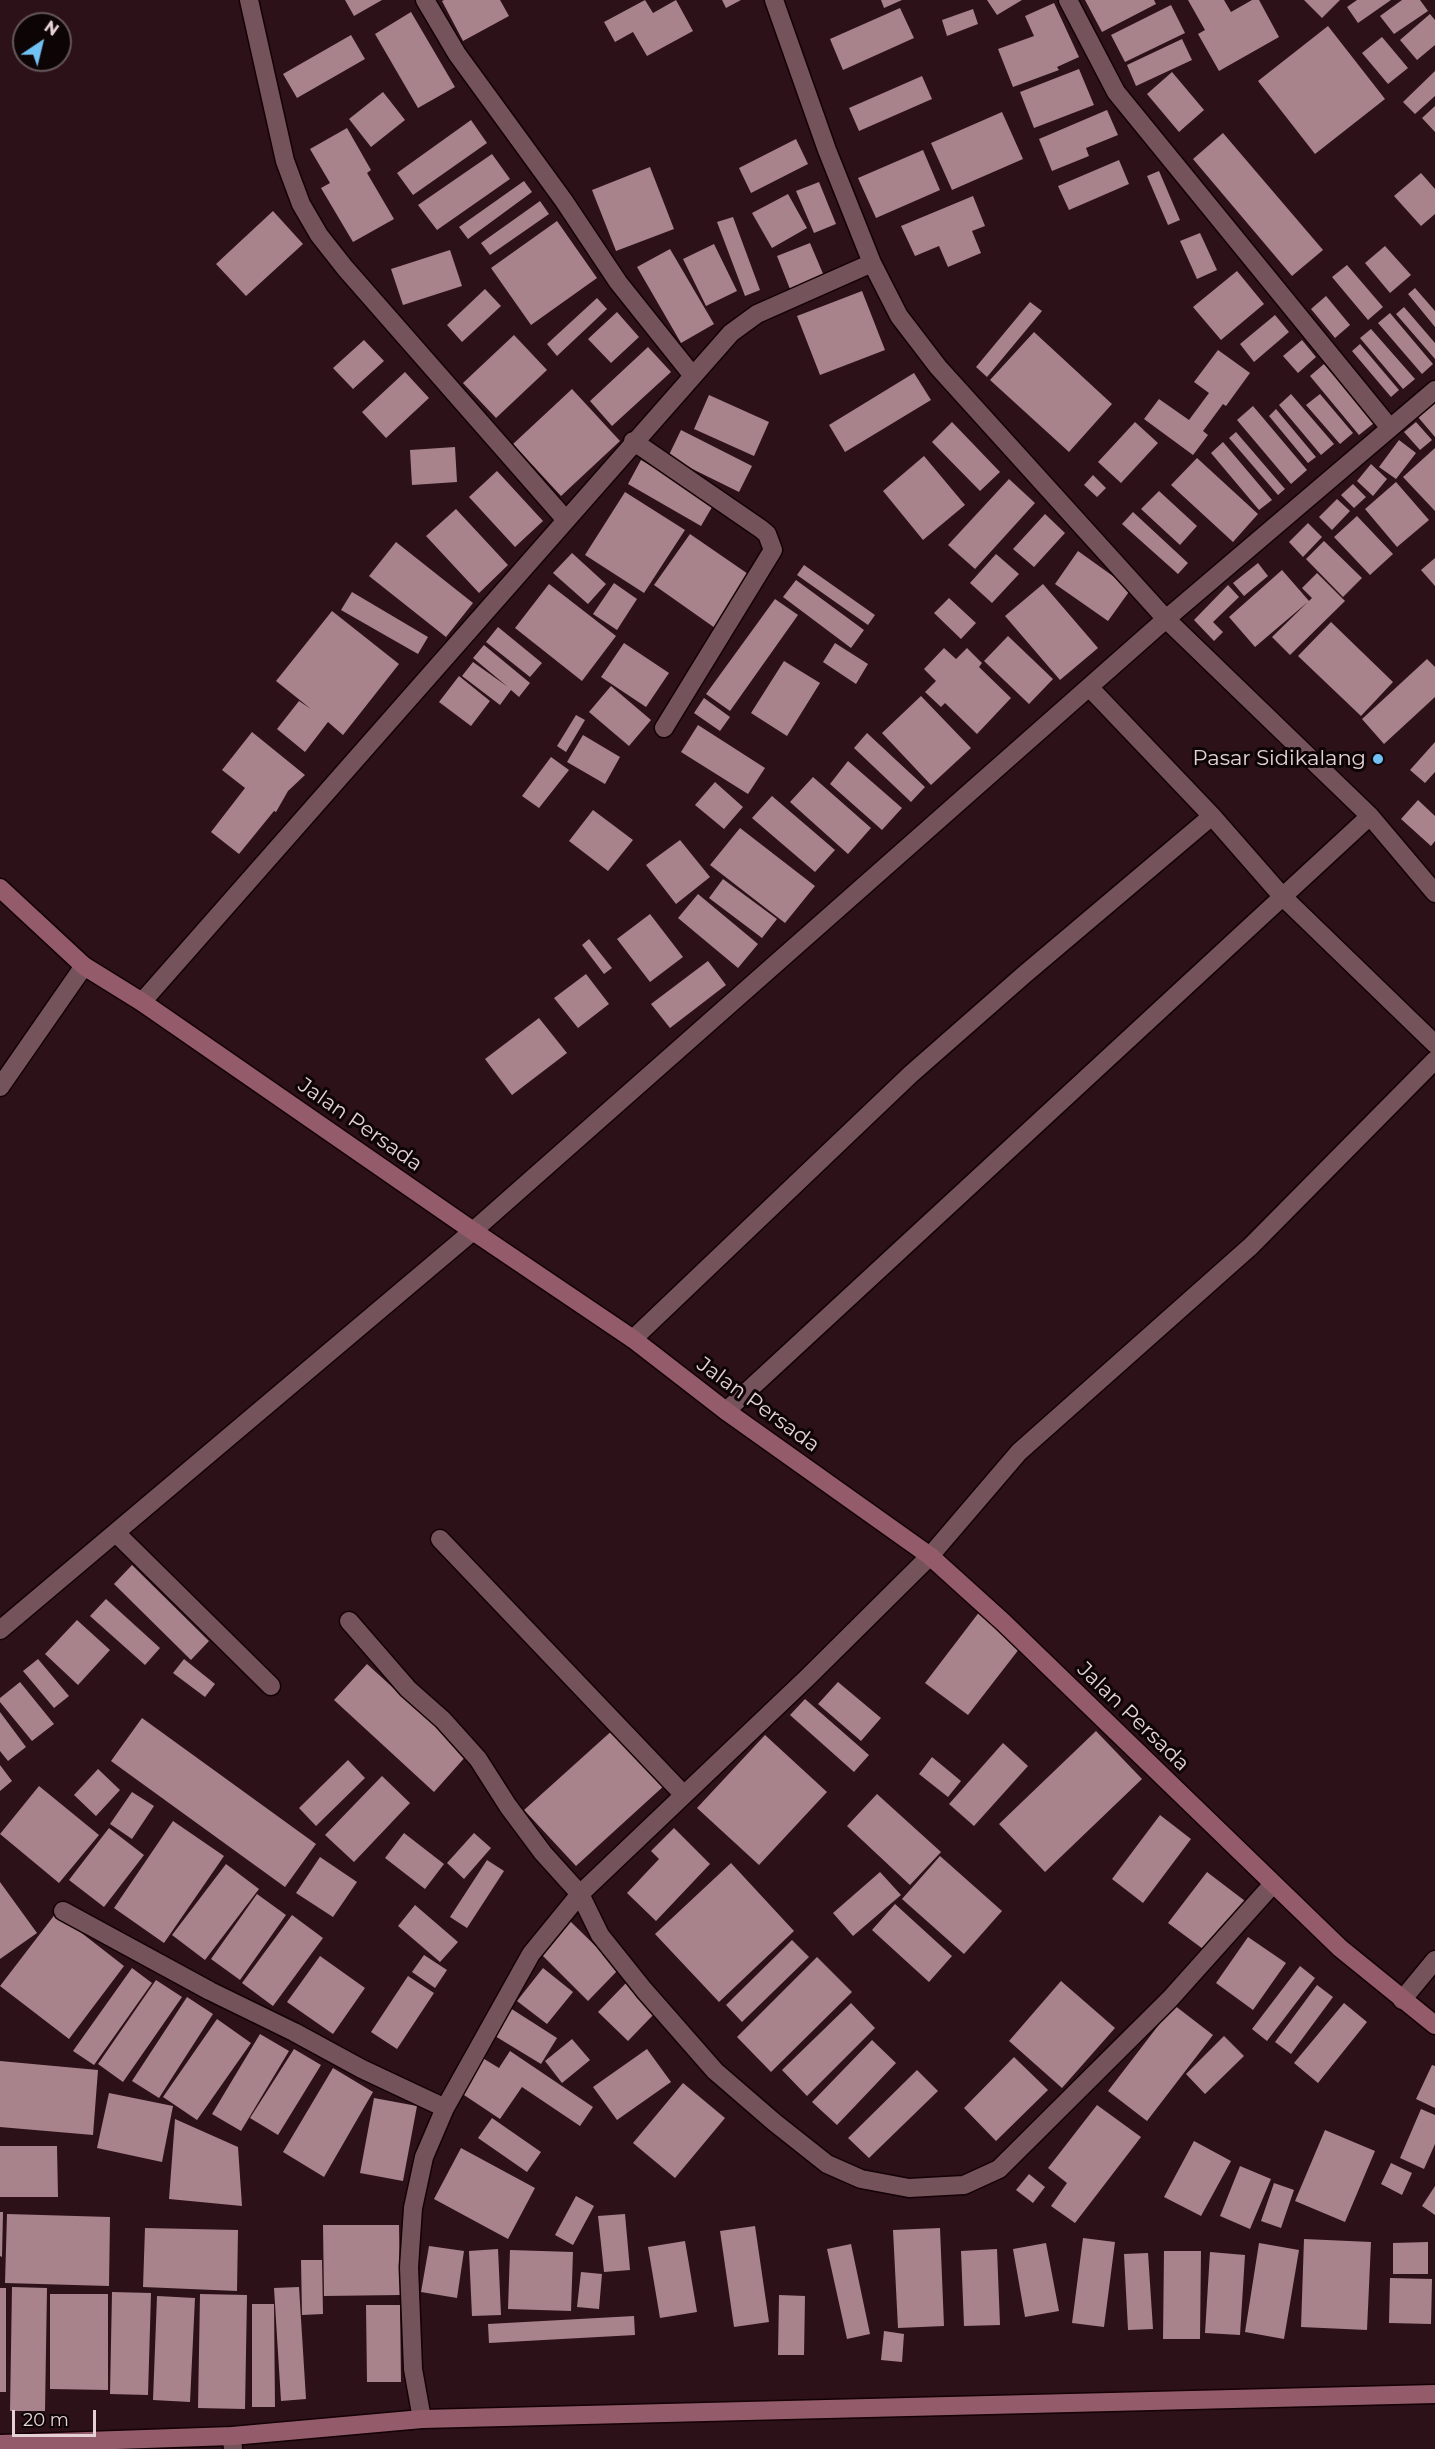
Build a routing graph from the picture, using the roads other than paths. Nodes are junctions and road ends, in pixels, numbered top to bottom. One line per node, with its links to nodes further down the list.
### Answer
1 (249, 0): 10 (street)
2 (425, 0): 6 (street)
3 (774, 0): 5 (street)
4 (1068, 0): 8 (street)
5 (872, 263): 6 (street); 11 (street)
6 (693, 376): 9 (street)
7 (1435, 390): 8 (street)
8 (1390, 428): 11 (street)
9 (633, 441): 10 (street); 13 (street)
10 (566, 520): 20 (street)
11 (1166, 619): 12 (street); 15 (street)
12 (1089, 687): 14 (street); 24 (street)
13 (664, 728)
14 (1212, 816): 18 (street); 25 (street)
15 (1370, 816): 17 (street); 18 (street)
16 (0, 888): 19 (street, Jalan Persada)
17 (1435, 893)
18 (1282, 896): 21 (street); 26 (street)
19 (84, 966): 20 (street, Jalan Persada); 23 (street)
20 (142, 1002): 24 (street, Jalan Persada)
21 (1435, 1044)
22 (1435, 1060): 29 (street)
23 (0, 1087)
24 (473, 1231): 25 (street, Jalan Persada); 27 (street)
25 (633, 1339): 26 (street, Jalan Persada)
26 (726, 1411): 29 (street, Jalan Persada)
27 (116, 1533): 31 (street); 32 (street)
28 (440, 1539): 33 (street)
29 (930, 1556): 33 (street); 34 (street, Jalan Persada)
30 (349, 1621): 35 (street)
31 (0, 1630)
32 (271, 1686)
33 (683, 1794): 35 (street)
34 (1273, 1884): 35 (street); 38 (street, Jalan Persada)
35 (580, 1894): 40 (street)
36 (63, 1911): 40 (street)
37 (1435, 1960): 38 (street)
38 (1402, 2000): 39 (street, Jalan Persada)
39 (1435, 2025)
40 (445, 2108): 42 (street)
41 (1435, 2394): 42 (street)
42 (422, 2419): 43 (street)
43 (233, 2443): 44 (street)
44 (0, 2444)

